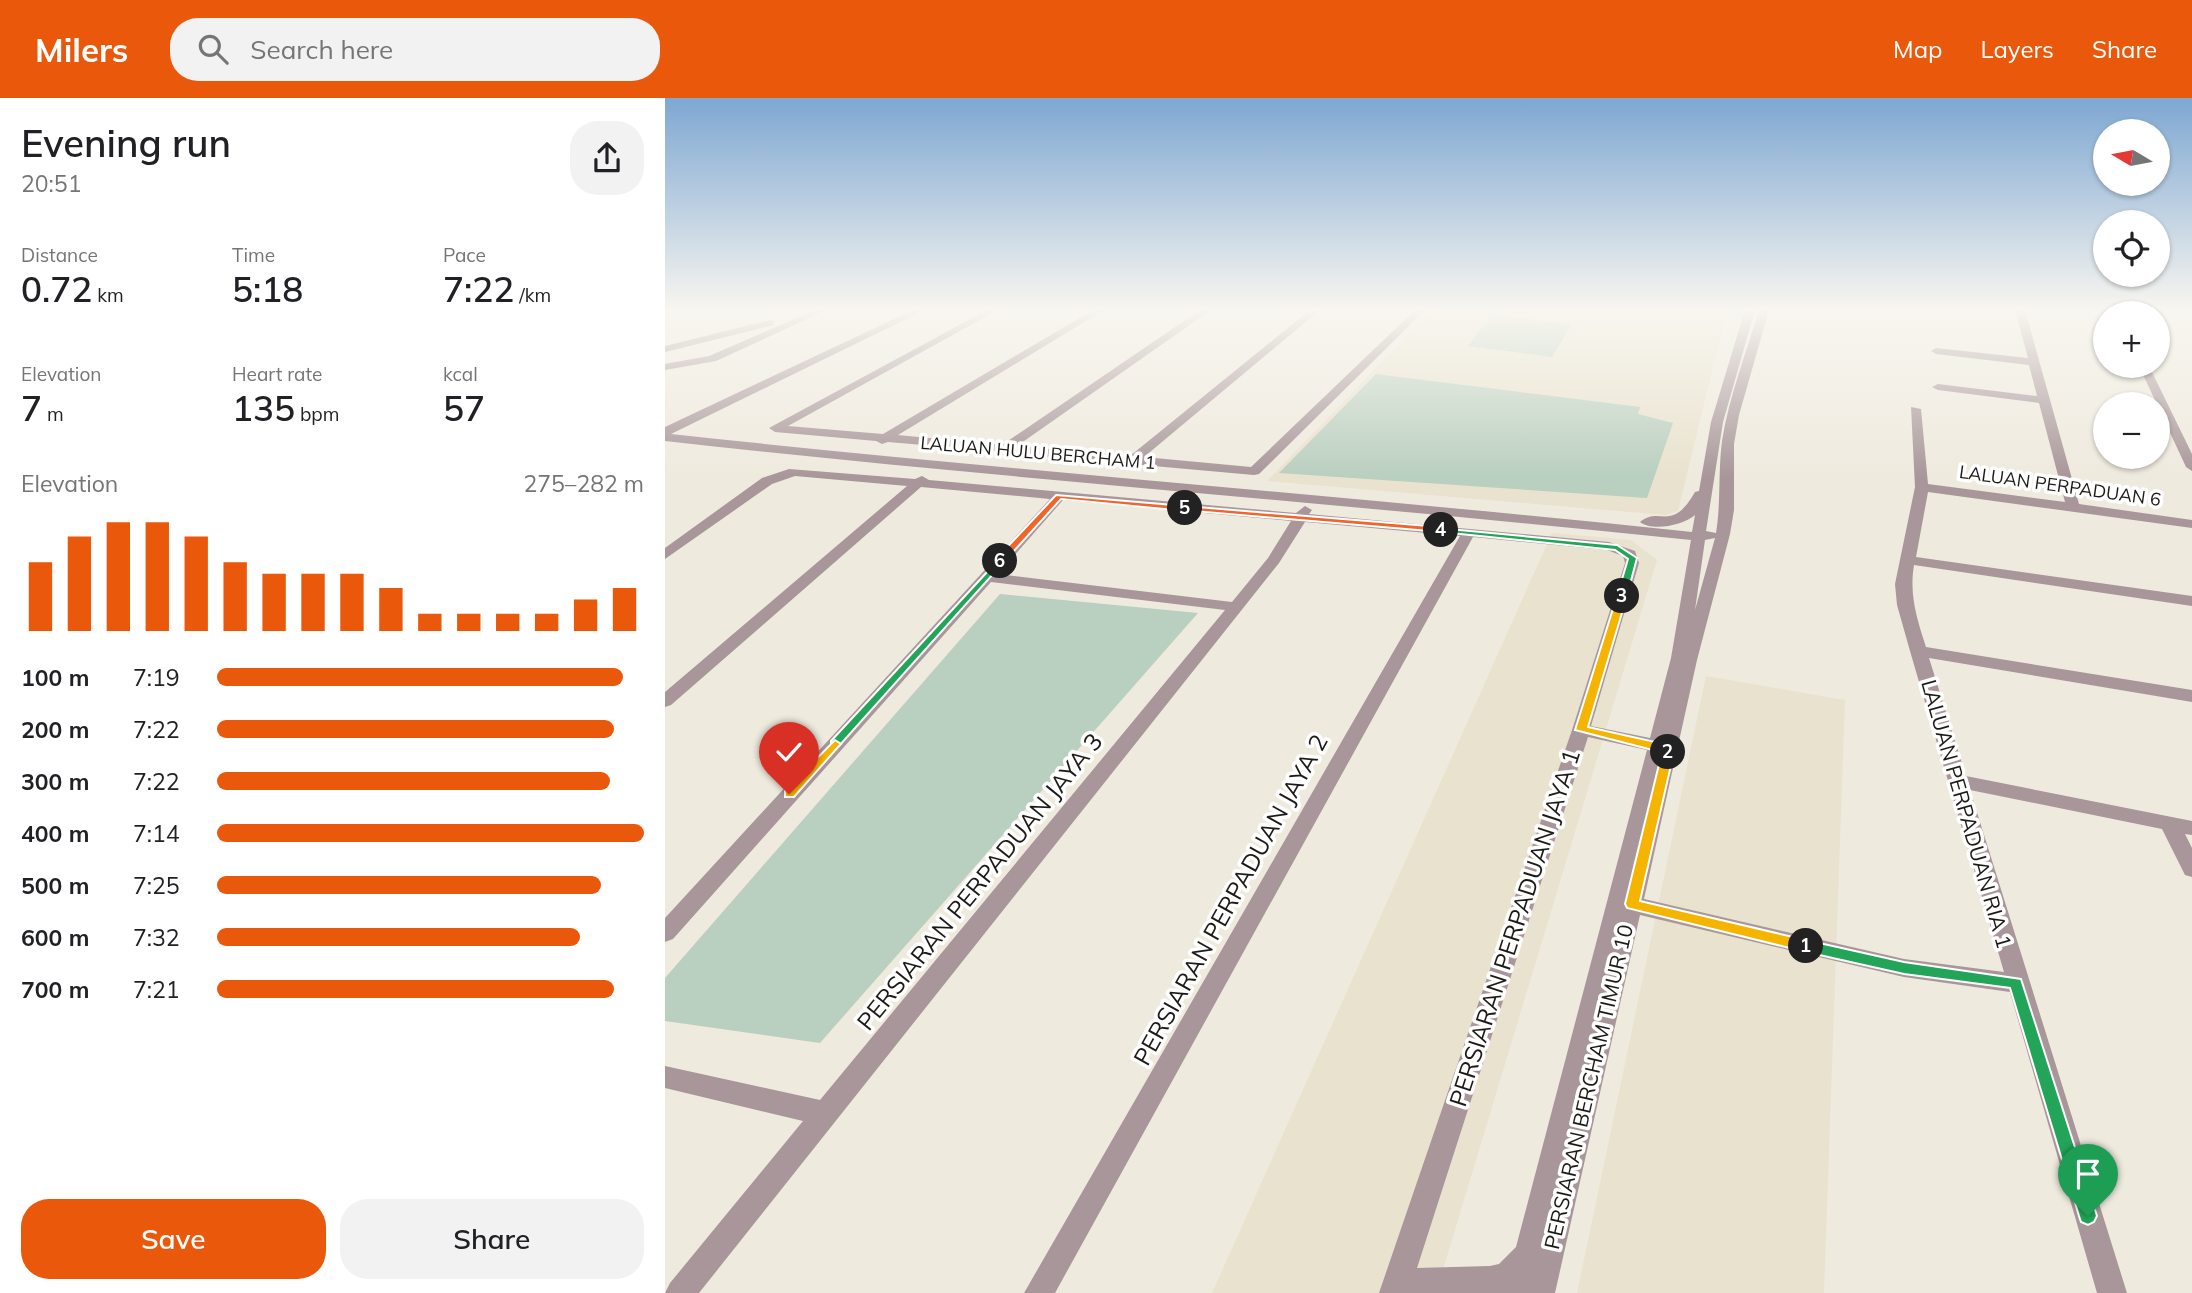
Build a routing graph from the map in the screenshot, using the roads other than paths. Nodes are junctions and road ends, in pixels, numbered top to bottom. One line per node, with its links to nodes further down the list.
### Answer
1 (805, 366): 14 (street)
2 (887, 366): 15 (street)
3 (1006, 366): 15 (street)
4 (1125, 366): 16 (street)
5 (1247, 366): 17 (street)
6 (1364, 366): 17 (street)
7 (1731, 366): 20 (street)
8 (1747, 366): 19 (street, PERSIARAN BERCHAM TIMUR 10)
9 (2034, 366): 12 (street)
10 (2150, 378): 21 (street)
11 (1938, 387): 12 (street)
12 (2044, 400): 27 (street)
13 (1915, 410): 24 (street, LALUAN PERPADUAN RIA 1)
14 (665, 434): 18 (street, LALUAN HULU BERCHAM 1)
15 (882, 440): 16 (street)
16 (1001, 451): 17 (street); 22 (street)
17 (1131, 462)
18 (940, 464): 22 (street, LALUAN HULU BERCHAM 1); 23 (street)
19 (1726, 464): 32 (street); 35 (street, PERSIARAN BERCHAM TIMUR 10)
20 (1709, 467): 30 (street); 32 (street)
21 (2192, 467)
22 (981, 468): 26 (street, LALUAN HULU BERCHAM 1)
23 (918, 483): 25 (street); 33 (street); 42 (street)
24 (1922, 487): 27 (street, LALUAN PERPADUAN 6); 34 (street, LALUAN PERPADUAN RIA 1)
25 (1059, 497): 28 (street); 36 (street)
26 (1312, 498): 28 (street, PERSIARAN PERPADUAN JAYA 3); 30 (street, LALUAN HULU BERCHAM 1)
27 (2073, 507): 29 (street, LALUAN PERPADUAN 6)
28 (1299, 519): 31 (street); 38 (street, PERSIARAN PERPADUAN JAYA 3)
29 (2192, 524)
30 (1604, 531): 31 (street); 32 (street, LALUAN HULU BERCHAM 1); 39 (street); 43 (street, PERSIARAN PERPADUAN JAYA 1)
31 (1469, 532): 57 (street, PERSIARAN PERPADUAN JAYA 2)
32 (1704, 534): 35 (street); 39 (street, PERSIARAN BERCHAM TIMUR 10)
33 (665, 555)
34 (1908, 560): 37 (street); 40 (street, LALUAN PERPADUAN RIA 1)
35 (1711, 572): 44 (street, PERSIARAN BERCHAM TIMUR 10)
36 (985, 577): 38 (street); 50 (street)
37 (2192, 601)
38 (1235, 607): 53 (street, PERSIARAN PERPADUAN JAYA 3)
39 (1689, 608): 44 (street, PERSIARAN BERCHAM TIMUR 10)
40 (1918, 651): 41 (street); 45 (street, LALUAN PERPADUAN RIA 1)
41 (2192, 696)
42 (665, 701)
43 (1581, 730): 44 (street); 55 (street, PERSIARAN PERPADUAN JAYA 1)
44 (1661, 747): 49 (street, PERSIARAN BERCHAM TIMUR 10)
45 (1957, 781): 46 (street); 51 (street, LALUAN PERPADUAN RIA 1)
46 (2169, 823): 47 (street); 48 (street)
47 (2192, 828)
48 (2192, 869)
49 (1624, 903): 51 (street); 54 (street, PERSIARAN BERCHAM TIMUR 10); 59 (street, PERSIARAN BERCHAM TIMUR 10)
50 (665, 933)
51 (2016, 983): 60 (street, LALUAN PERPADUAN RIA 1)
52 (665, 1077): 53 (street)
53 (827, 1114): 56 (street, PERSIARAN PERPADUAN JAYA 3)
54 (1528, 1255): 55 (street); 58 (street, PERSIARAN BERCHAM TIMUR 10)
55 (1401, 1290)
56 (680, 1293)
57 (1038, 1293)
58 (1519, 1293)
59 (1540, 1293)
60 (2112, 1293)

